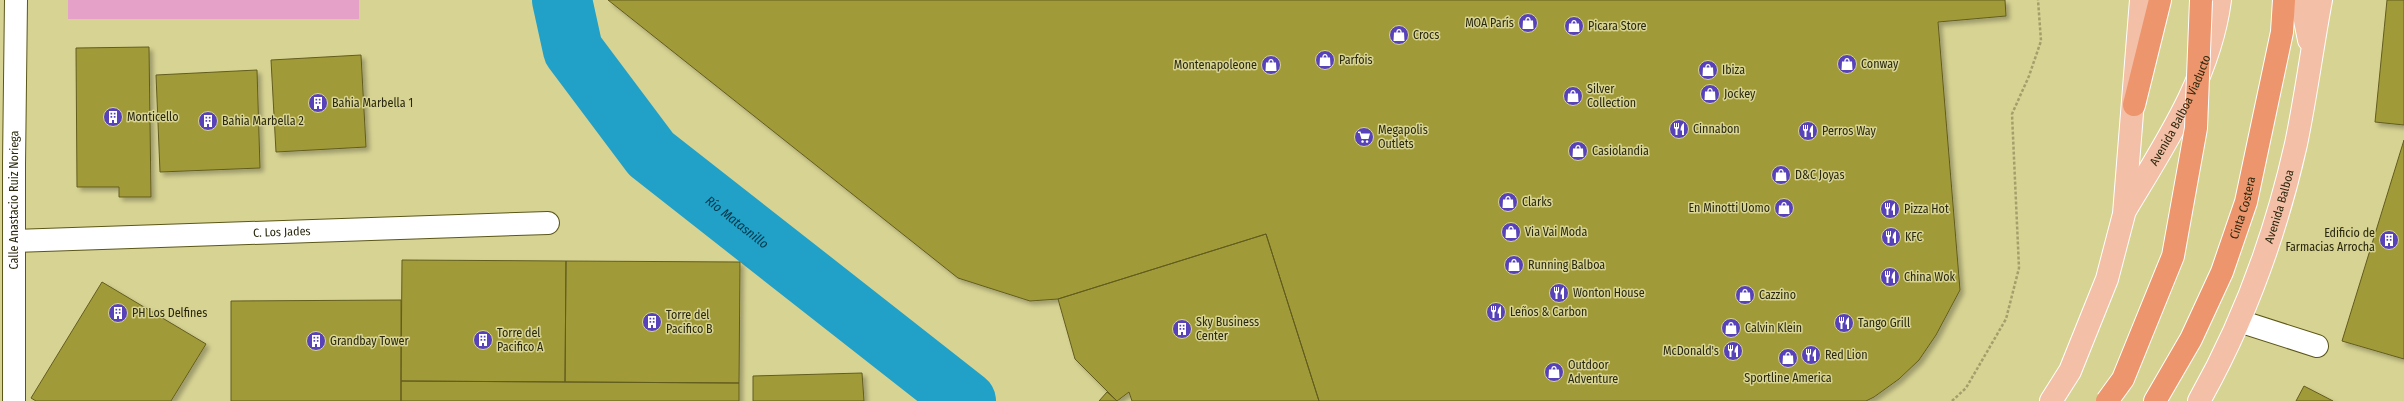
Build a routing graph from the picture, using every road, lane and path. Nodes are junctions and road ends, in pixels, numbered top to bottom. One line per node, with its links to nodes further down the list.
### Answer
1 (16, 0): 12 (street, Calle Anastacio Ruiz Noriega)
2 (2038, 0): 19 (path)
3 (2141, 0): 11 (main road)
4 (2160, 0): 11 (highway)
5 (2201, 0): 21 (highway, bridge)
6 (2220, 0): 13 (main road, Avenida Balboa Viaducto)
7 (2284, 0): 22 (highway, Cinta Costera)
8 (2301, 0): 10 (main road)
9 (2321, 0): 10 (main road, Avenida Balboa)
10 (2311, 51): 16 (main road, Avenida Balboa)
11 (2134, 105): 13 (main road)
12 (7, 164): 15 (street, Calle Anastacio Ruiz Noriega)
13 (2124, 214): 20 (main road)
14 (548, 223): 15 (street, C. Los Jades)
15 (14, 241): 18 (street, Calle Anastacio Ruiz Noriega)
16 (2239, 321): 17 (street); 23 (main road, Avenida Balboa)
17 (2317, 346)
18 (14, 401)
19 (1952, 401)
20 (2051, 401)
21 (2107, 401)
22 (2155, 401)
23 (2199, 401)

